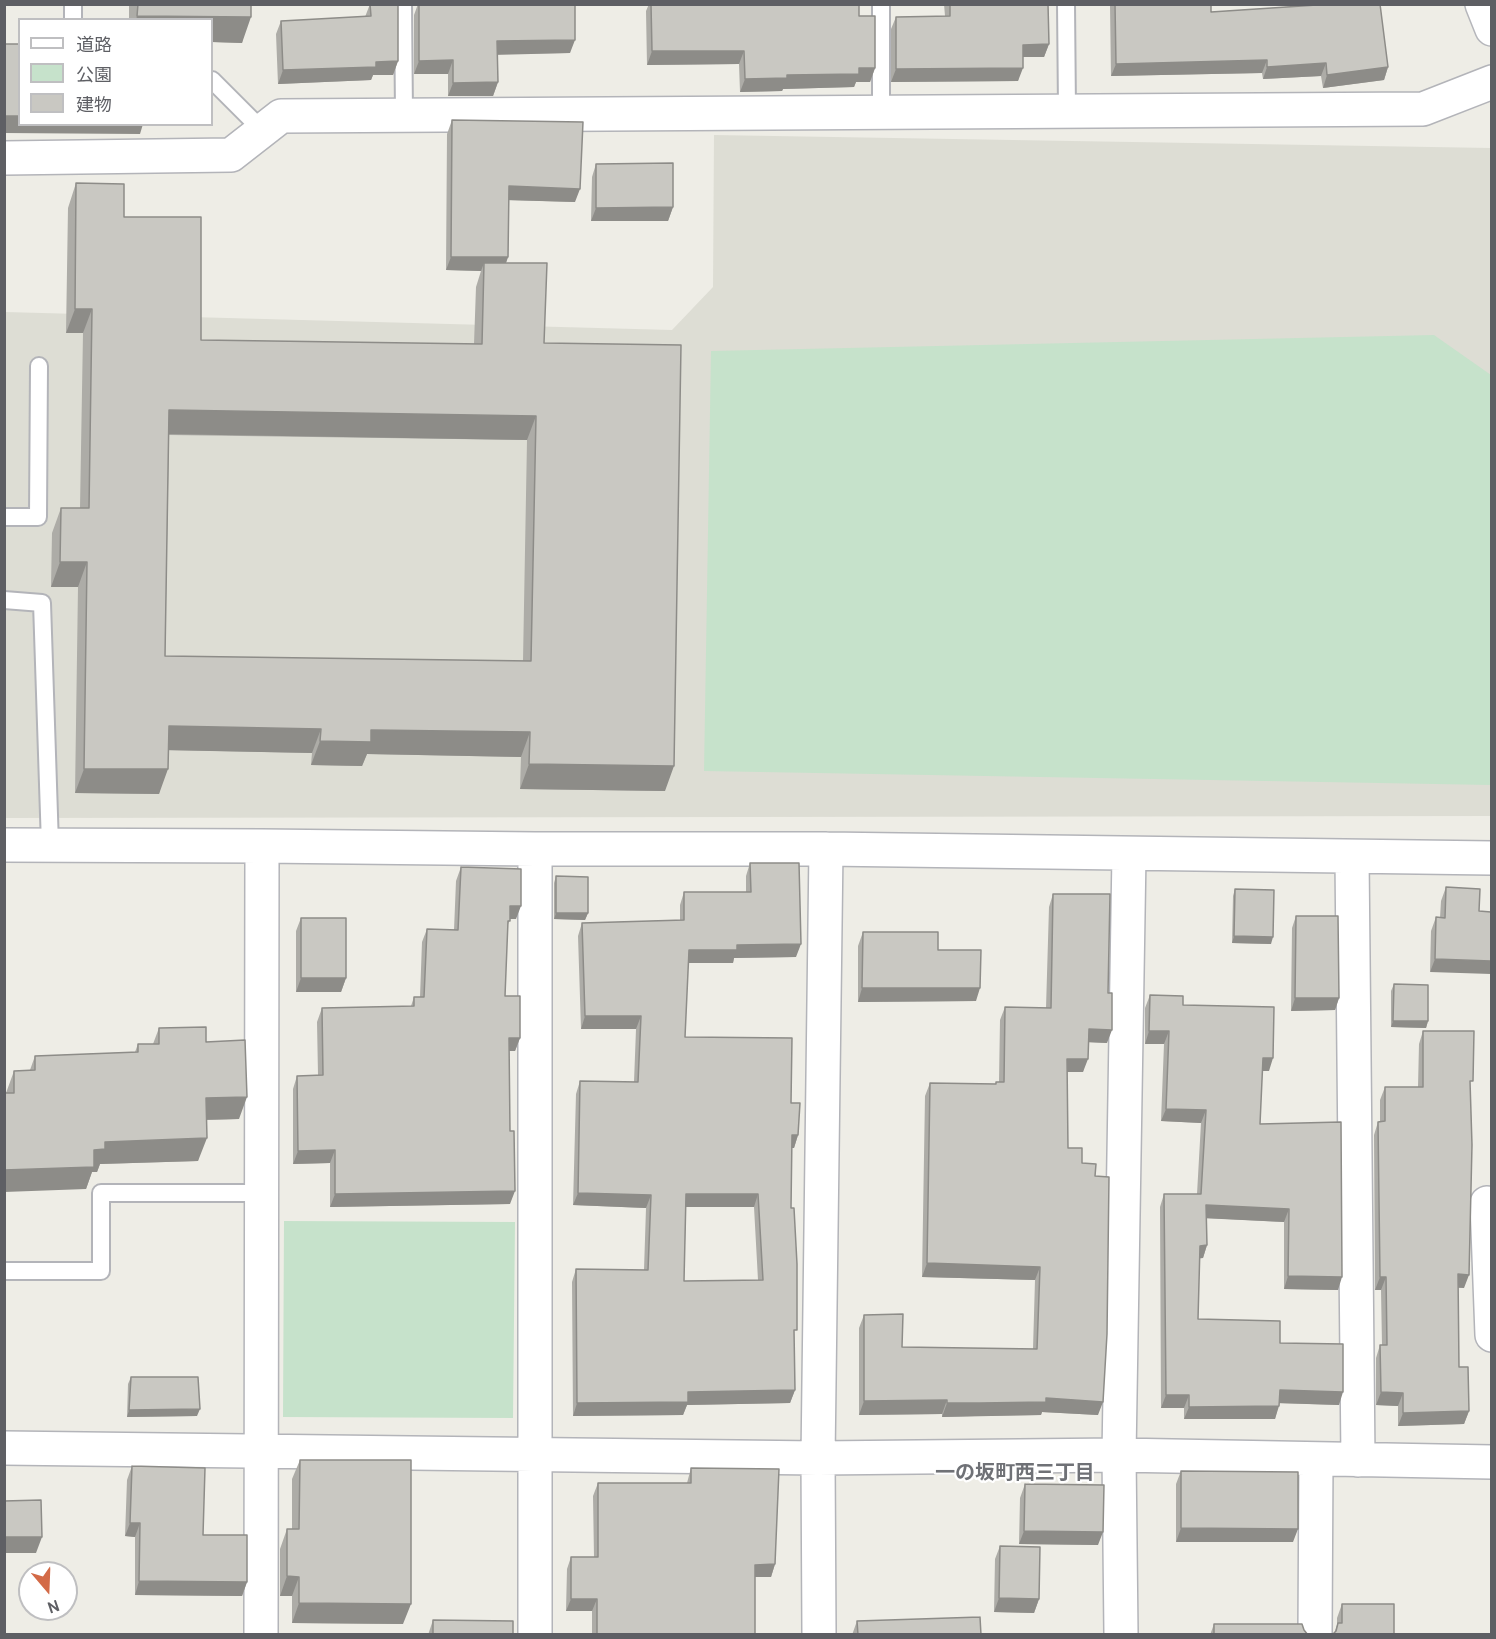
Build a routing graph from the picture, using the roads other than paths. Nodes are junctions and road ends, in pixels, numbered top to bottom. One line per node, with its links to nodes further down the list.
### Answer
1 (403, 4): 10 (lane)
2 (881, 4): 9 (lane)
3 (1066, 4): 8 (lane)
4 (1482, 4): 5 (street)
5 (1491, 29)
6 (213, 81): 11 (lane)
7 (1491, 82): 8 (street)
8 (1067, 110): 9 (street)
9 (881, 111): 10 (street)
10 (404, 114): 11 (street)
11 (262, 130): 12 (street)
12 (4, 158)
13 (39, 366): 14 (lane)
14 (4, 517)
15 (4, 600): 17 (lane)
16 (4, 845): 17 (street)
17 (50, 845): 18 (street)
18 (262, 846): 19 (street); 24 (street)
19 (535, 849): 20 (street); 30 (street)
20 (825, 849): 21 (street); 32 (street)
21 (1129, 854): 22 (street); 31 (street)
22 (1353, 857): 23 (street); 34 (street)
23 (1491, 858)
24 (262, 1193): 26 (lane); 29 (street)
25 (1487, 1203): 27 (street)
26 (4, 1271)
27 (1491, 1335)
28 (4, 1448): 29 (street)
29 (262, 1450): 30 (street); 36 (street)
30 (536, 1453): 32 (street); 37 (street)
31 (1119, 1455): 32 (street); 33 (street); 39 (street)
32 (819, 1458): 38 (street)
33 (1316, 1459): 34 (street); 40 (street)
34 (1358, 1460): 35 (street)
35 (1491, 1462)
36 (261, 1635)
37 (535, 1635)
38 (819, 1635)
39 (1121, 1635)
40 (1315, 1635)

